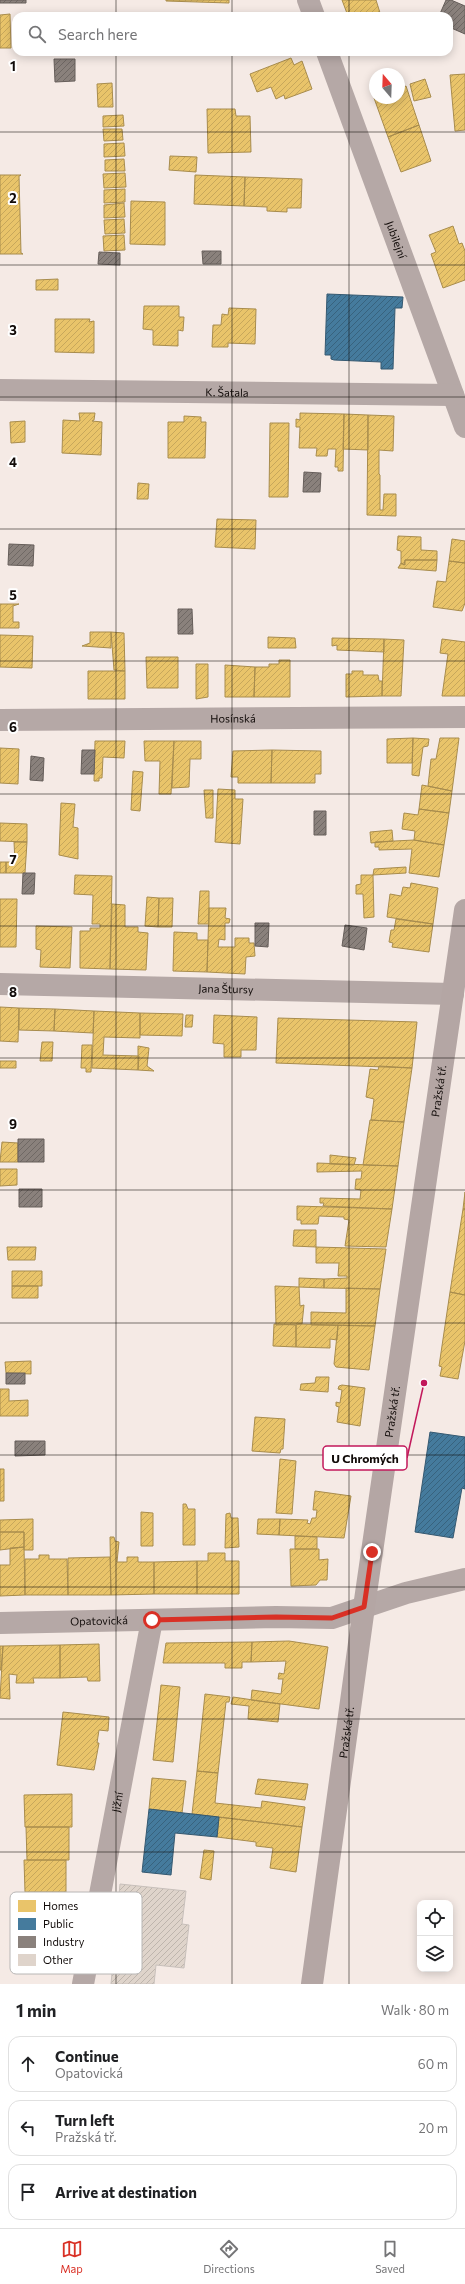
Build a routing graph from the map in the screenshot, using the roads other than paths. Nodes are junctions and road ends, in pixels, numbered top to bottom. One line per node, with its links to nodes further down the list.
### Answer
1 (308, 0): 2 (street)
2 (312, 12)
3 (328, 56): 5 (street, Jubilejní)
4 (0, 390): 5 (street, K. Šatala)
5 (453, 396): 6 (street, Jubilejní)
6 (465, 427)
7 (465, 717): 8 (street, Hosínská)
8 (0, 720)
9 (465, 910): 11 (main road, Pražská tř.)
10 (0, 984): 11 (street, Jana Štursy)
11 (453, 994): 13 (main road, Pražská tř.)
12 (465, 1579): 13 (street, Opatovická)
13 (364, 1607): 14 (street, Opatovická); 19 (main road, Pražská tř.)
14 (152, 1620): 15 (street, Opatovická); 16 (street, Jižní)
15 (0, 1623)
16 (100, 1892)
17 (85, 1974): 18 (street, Jižní)
18 (83, 1984)
19 (312, 1984)

